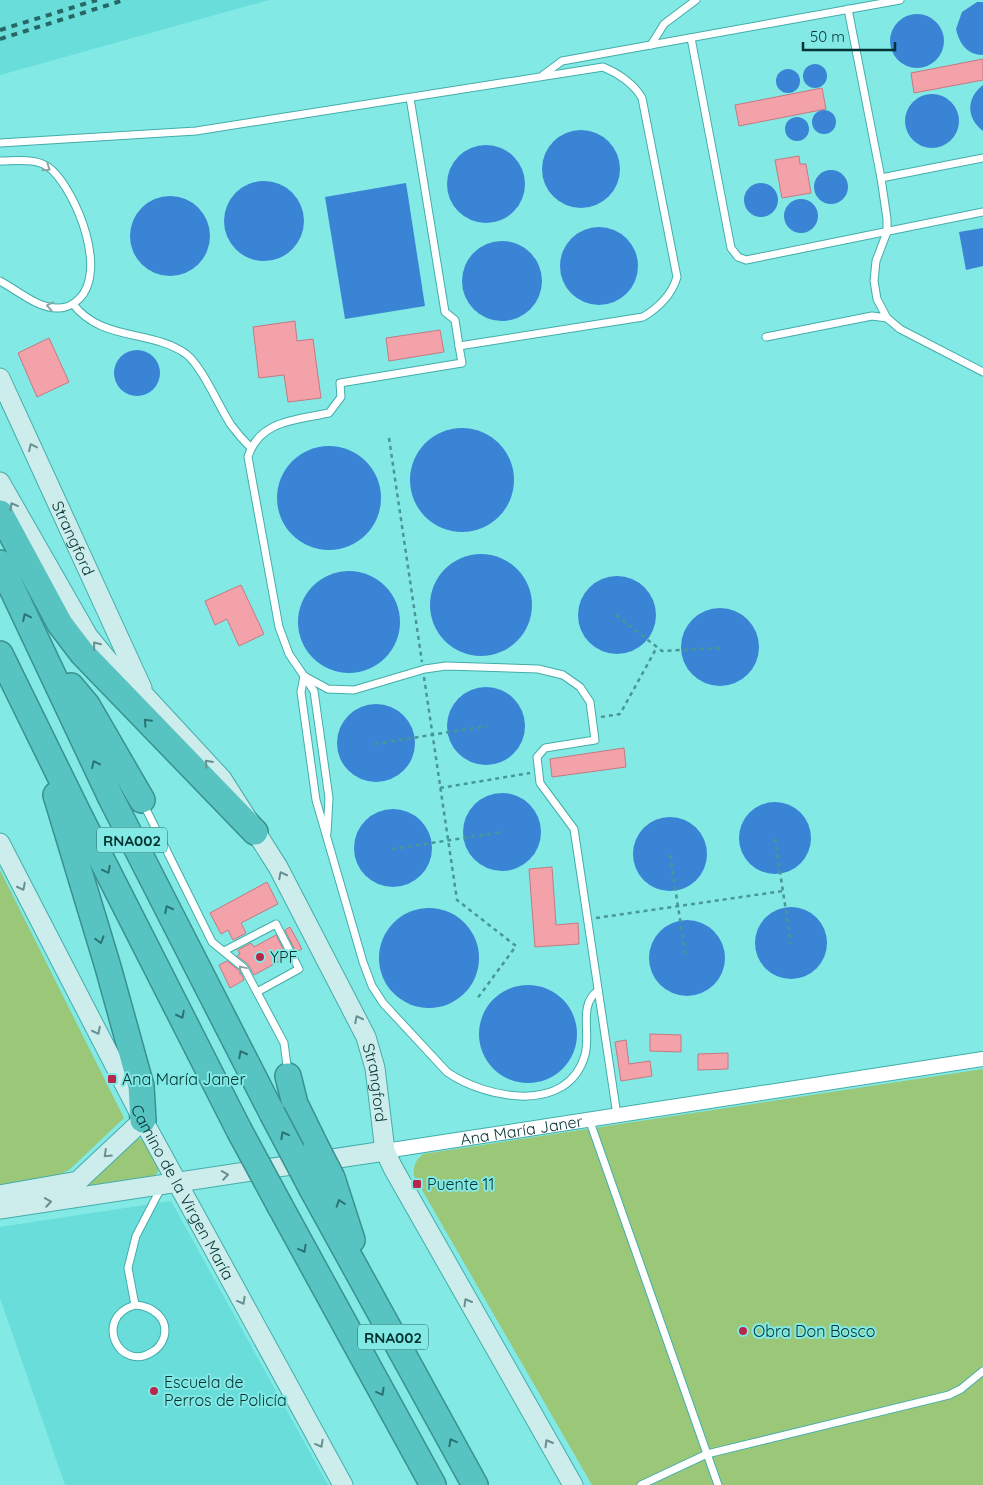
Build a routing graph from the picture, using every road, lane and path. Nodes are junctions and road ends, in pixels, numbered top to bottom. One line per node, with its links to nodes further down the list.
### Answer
1 (696, 0): 5 (lane)
2 (900, 0): 3 (lane)
3 (848, 9): 4 (lane); 11 (lane)
4 (691, 38): 5 (lane); 13 (lane)
5 (651, 45): 6 (lane)
6 (540, 77): 7 (lane); 18 (lane)
7 (410, 98): 8 (lane); 18 (lane)
8 (0, 143)
9 (983, 158): 11 (lane)
10 (0, 162): 15 (lane, one-way to 15)
11 (881, 178): 13 (lane)
12 (983, 212): 13 (lane)
13 (887, 232): 16 (lane)
14 (0, 281): 15 (lane, one-way to 14)
15 (73, 304): 22 (lane)
16 (887, 318): 17 (lane); 19 (lane)
17 (766, 337)
18 (459, 346): 22 (lane)
19 (983, 372)
20 (0, 378): 34 (street, Strangford, one-way to 20)
21 (389, 438): 31 (path)
22 (251, 448): 32 (lane)
23 (0, 482): 34 (street, Strangford, one-way to 23)
24 (0, 513): 43 (highway, one-way to 24)
25 (0, 563): 30 (highway, RNA002, one-way to 25)
26 (616, 614): 27 (path)
27 (657, 647): 28 (path); 36 (path)
28 (720, 648)
29 (0, 654): 35 (highway, RNA002)
30 (49, 662): 42 (highway); 67 (highway, RNA002, one-way to 30, bridge)
31 (423, 669): 32 (lane); 36 (lane); 38 (path)
32 (304, 676): 47 (lane); 47 (lane)
33 (0, 682): 35 (highway)
34 (147, 698): 43 (street, Strangford, one-way to 34)
35 (31, 718): 63 (highway, one-way to 63); 74 (highway, RNA002, one-way to 74, bridge)
36 (592, 718): 40 (lane)
37 (487, 726): 38 (path)
38 (433, 735): 39 (path); 41 (path)
39 (375, 744)
40 (539, 771): 41 (path); 53 (lane)
41 (440, 788): 46 (path)
42 (142, 800): 55 (lane)
43 (255, 832): 65 (street, Strangford, one-way to 43)
44 (503, 832): 46 (path)
45 (775, 839): 51 (path)
46 (448, 840): 49 (path); 59 (path)
47 (327, 841): 57 (lane)
48 (0, 844): 63 (street, Camino de la Virgen María, one-way to 63)
49 (392, 849)
50 (670, 855): 52 (path)
51 (783, 891): 52 (path); 54 (path)
52 (678, 906): 53 (path); 56 (path)
53 (587, 920): 57 (lane)
54 (791, 944)
55 (224, 951): 58 (lane, one-way to 55); 58 (lane)
56 (686, 958)
57 (598, 991): 62 (lane)
58 (256, 992): 61 (lane)
59 (477, 999)
60 (983, 1059): 62 (street, Ana María Janer)
61 (288, 1076): 67 (highway, bridge)
62 (617, 1115): 64 (street, Ana María Janer)
63 (143, 1120): 66 (street, Camino de la Virgen María); 68 (street, one-way to 68)
64 (589, 1120): 65 (street, Ana María Janer); 72 (lane)
65 (386, 1151): 66 (street, Ana María Janer, one-way to 65); 76 (street, Strangford, one-way to 65)
66 (170, 1184): 69 (street, Ana María Janer, one-way to 66); 70 (lane); 73 (street, Camino de la Virgen María, one-way to 73)
67 (322, 1184): 75 (highway, RNA002, one-way to 67)
68 (0, 1195)
69 (0, 1209)
70 (135, 1305): 70 (lane)
71 (983, 1371): 72 (lane)
72 (707, 1454): 77 (lane); 78 (lane)
73 (343, 1485)
74 (433, 1485)
75 (475, 1485)
76 (573, 1485)
77 (641, 1485)
78 (718, 1485)

